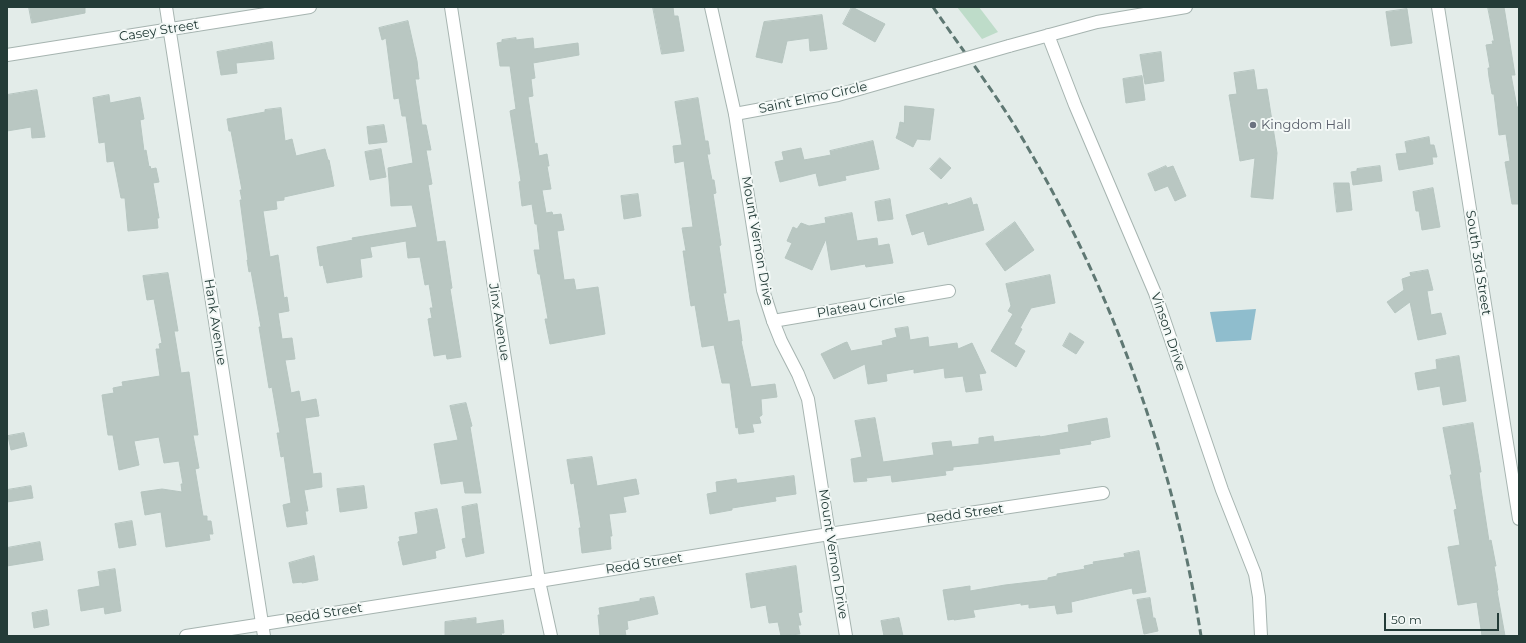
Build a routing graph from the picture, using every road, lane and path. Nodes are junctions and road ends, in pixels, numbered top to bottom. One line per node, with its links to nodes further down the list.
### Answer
1 (166, 7): 7 (street, Hank Avenue)
2 (310, 7): 7 (street, Casey Street)
3 (451, 7): 16 (street, Jinx Avenue)
4 (711, 7): 10 (street, Mount Vernon Drive)
5 (1186, 7): 8 (street, Saint Elmo Circle)
6 (1438, 7): 14 (street, South 3rd Street)
7 (169, 29): 9 (street, Casey Street); 17 (street, Hank Avenue)
8 (1048, 35): 10 (street, Saint Elmo Circle, bridge); 21 (street, Vinson Drive)
9 (7, 55)
10 (735, 114): 12 (street, Mount Vernon Drive)
11 (949, 291): 12 (street, Plateau Circle)
12 (773, 321): 15 (street, Mount Vernon Drive)
13 (1103, 493): 15 (street, Redd Street)
14 (1519, 519)
15 (829, 534): 16 (street, Redd Street); 20 (street, Mount Vernon Drive)
16 (539, 581): 17 (street, Redd Street); 19 (street, Jinx Avenue)
17 (263, 630): 18 (street, Redd Street)
18 (186, 636)
19 (551, 636)
20 (846, 636)
21 (1261, 636)

